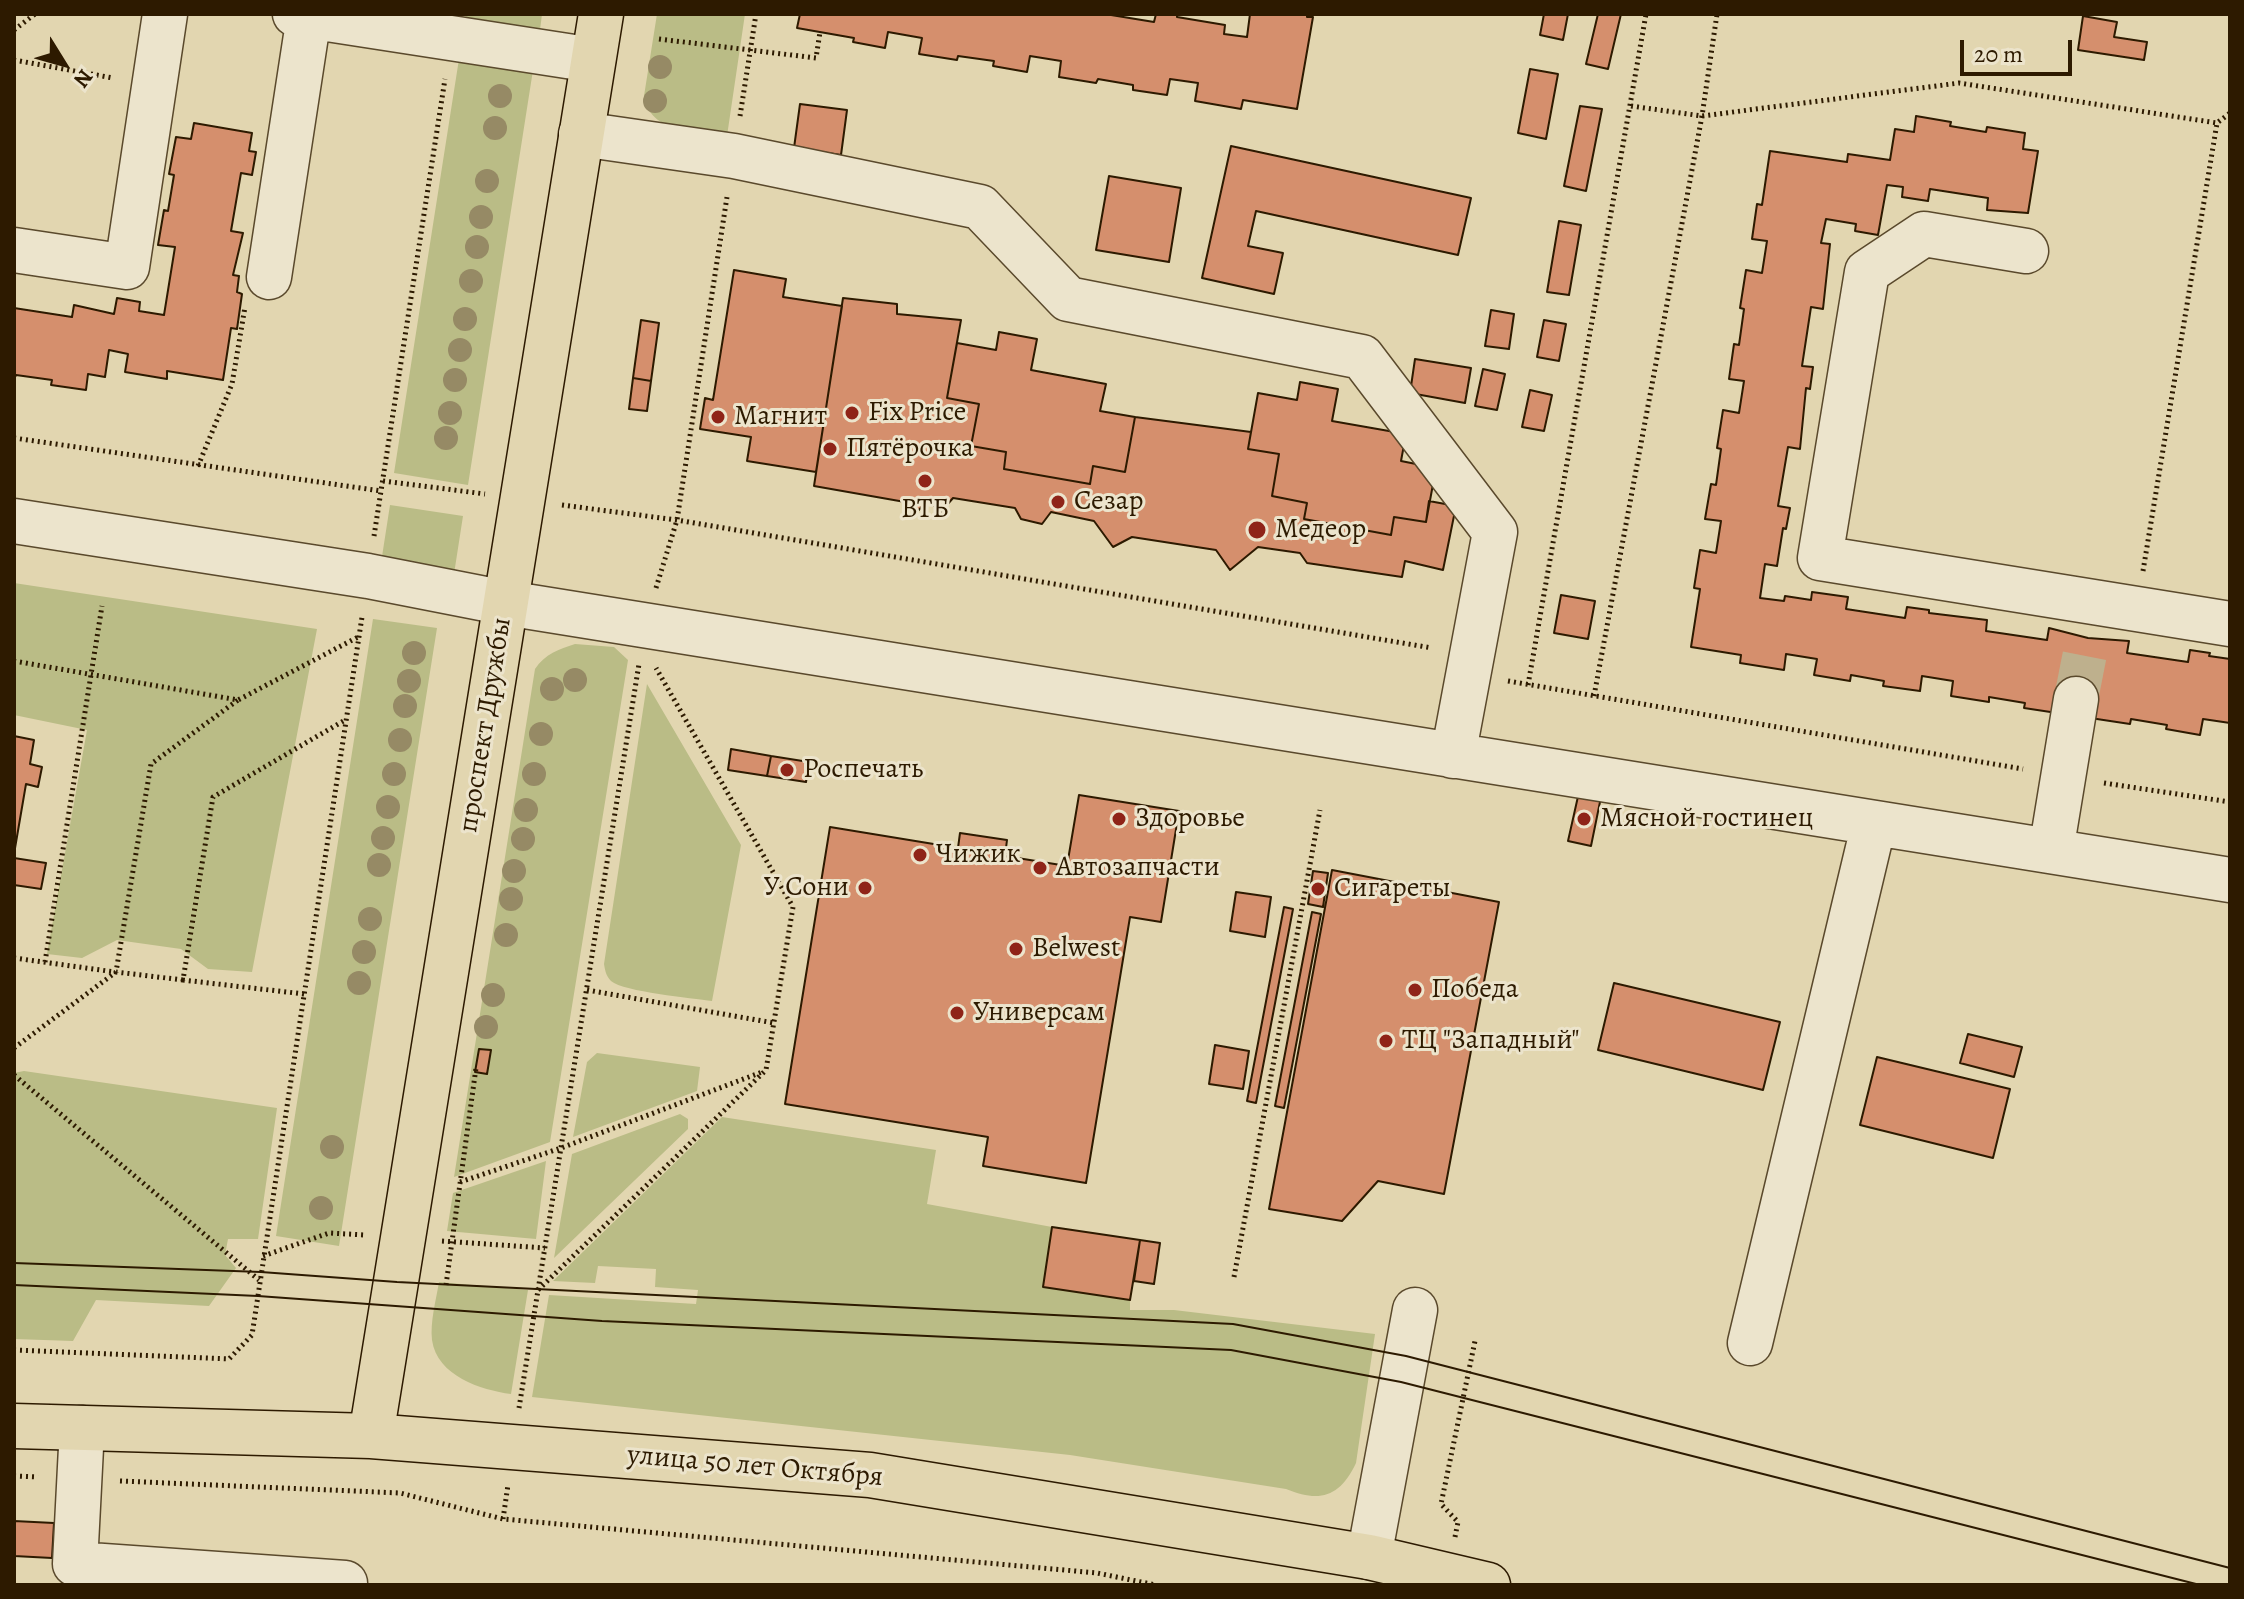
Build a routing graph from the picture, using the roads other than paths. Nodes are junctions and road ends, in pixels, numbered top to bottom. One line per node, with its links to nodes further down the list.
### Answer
1 (165, 14): 7 (street)
2 (601, 14): 5 (main road, проспект Дружбы)
3 (302, 15): 4 (street); 9 (street)
4 (408, 23): 5 (street)
5 (593, 60): 6 (main road, проспект Дружбы)
6 (581, 134): 11 (main road, проспект Дружбы); 14 (street)
7 (14, 250)
8 (2026, 251): 12 (street)
9 (269, 277)
10 (14, 521): 11 (street)
11 (506, 603): 14 (street); 22 (main road, проспект Дружбы)
12 (2230, 624)
13 (2076, 699): 16 (street)
14 (1453, 756): 15 (street)
15 (1874, 823): 16 (street); 19 (street)
16 (2051, 851): 17 (street)
17 (2230, 880)
18 (1415, 1310): 23 (street)
19 (1750, 1343)
20 (14, 1426): 21 (main road, улица 50 лет Октября)
21 (82, 1428): 22 (main road, улица 50 лет Октября); 25 (street)
22 (371, 1436): 23 (main road, улица 50 лет Октября)
23 (1369, 1557): 24 (main road, улица 50 лет Октября)
24 (1467, 1580)
25 (345, 1585)

